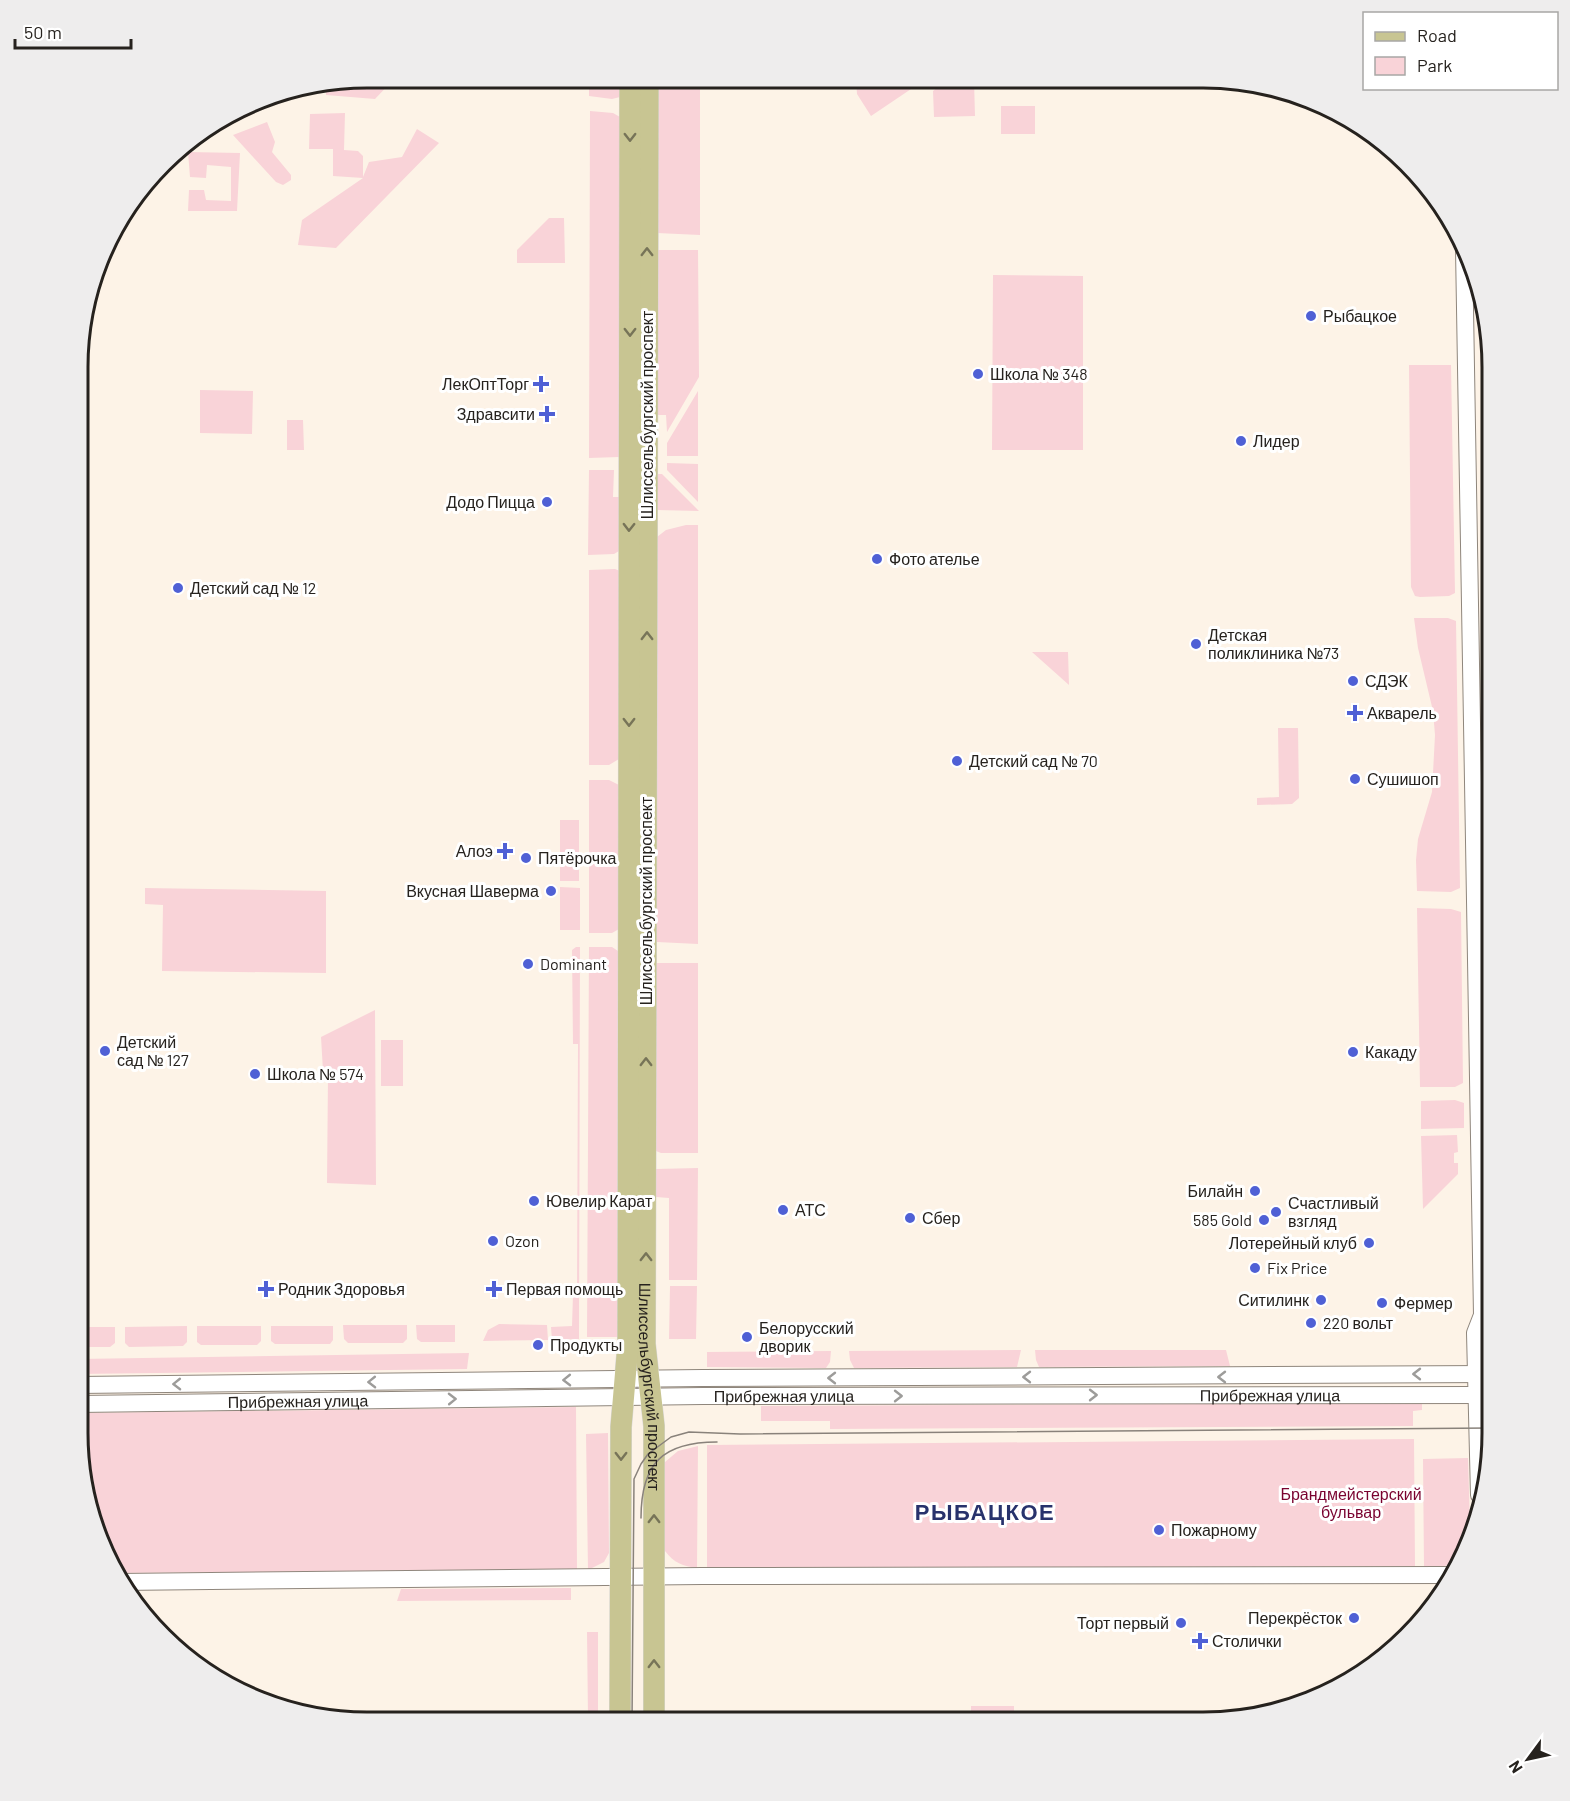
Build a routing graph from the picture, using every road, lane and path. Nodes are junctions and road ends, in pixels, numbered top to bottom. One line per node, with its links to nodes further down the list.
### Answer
1 (630, 88): 10 (main road, Шлиссельбургский проспект, one-way to 10)
2 (648, 88): 11 (main road, Шлиссельбургский проспект, one-way to 2)
3 (1464, 271): 4 (street)
4 (1474, 890): 5 (street); 6 (street)
5 (1482, 890)
6 (1482, 1315): 7 (street)
7 (1482, 1365)
8 (1482, 1374): 11 (street, Прибрежная улица, one-way to 11)
9 (88, 1385): 10 (street, Прибрежная улица, one-way to 9)
10 (624, 1388): 11 (street, Прибрежная улица); 13 (street, Прибрежная улица, one-way to 10); 15 (main road, Шлиссельбургский проспект, one-way to 15)
11 (650, 1388): 12 (street, Прибрежная улица, one-way to 12); 16 (main road, Шлиссельбургский проспект, one-way to 11)
12 (1482, 1395)
13 (88, 1404)
14 (1443, 1575): 16 (street)
15 (620, 1577): 16 (street); 17 (street); 18 (main road, Шлиссельбургский проспект)
16 (654, 1577): 19 (main road, Шлиссельбургский проспект, one-way to 16)
17 (131, 1582)
18 (620, 1712)
19 (654, 1712)

